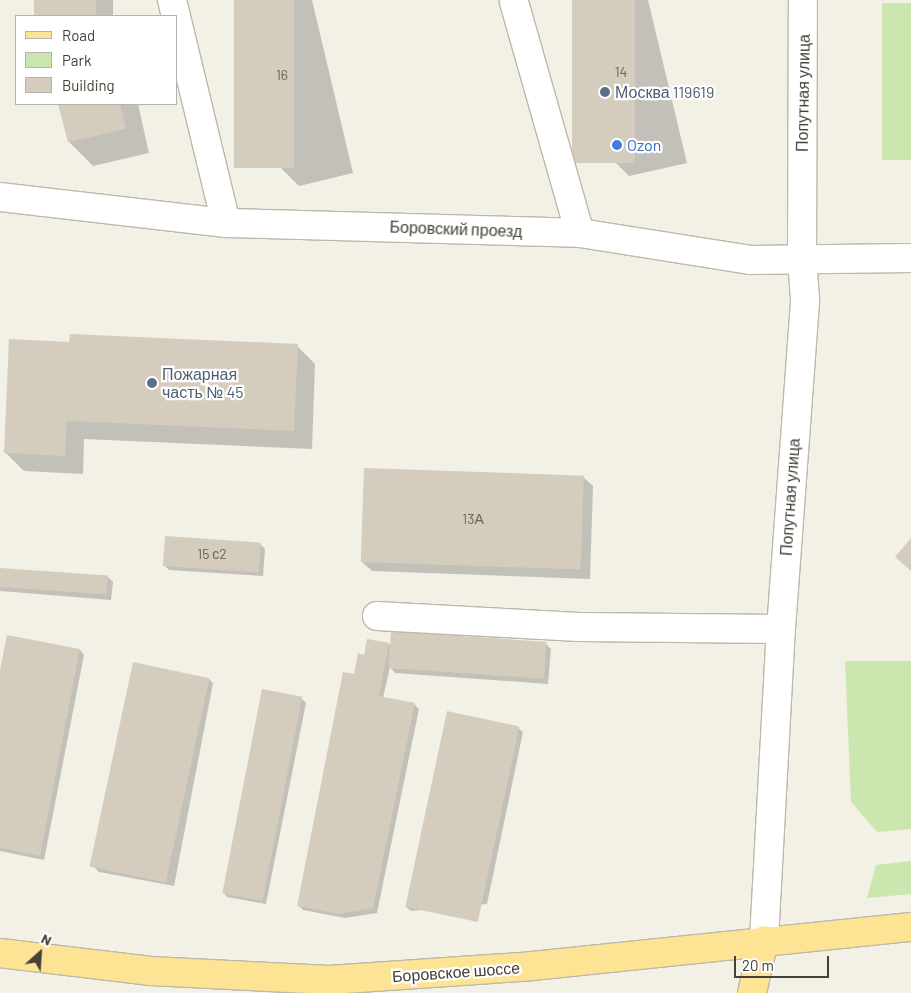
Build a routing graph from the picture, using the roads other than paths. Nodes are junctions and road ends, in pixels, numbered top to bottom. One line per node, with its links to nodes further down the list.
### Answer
1 (172, 0): 4 (street)
2 (802, 0): 9 (street, Попутная улица)
3 (514, 2): 8 (street)
4 (176, 15)
5 (178, 25): 7 (street)
6 (0, 197): 7 (street, Боровский проезд)
7 (226, 223): 8 (street, Боровский проезд)
8 (580, 232): 9 (street, Боровский проезд)
9 (802, 258): 10 (street, Боровский проезд); 12 (street, Попутная улица)
10 (911, 258)
11 (377, 616): 12 (street)
12 (781, 629): 14 (street, Попутная улица)
13 (911, 927): 14 (main road, Боровское шоссе)
14 (764, 940): 15 (main road, Боровское шоссе); 16 (main road, Попутная улица)
15 (0, 953)
16 (752, 993)

